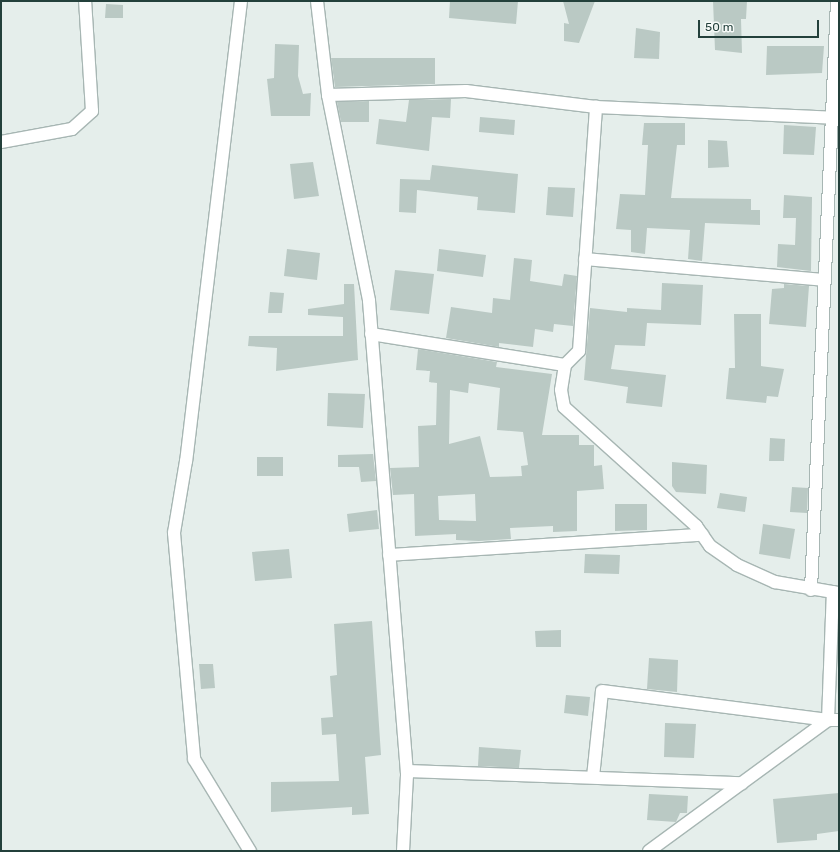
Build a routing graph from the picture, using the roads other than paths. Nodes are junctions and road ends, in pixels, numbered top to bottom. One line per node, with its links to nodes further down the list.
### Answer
1 (85, 1): 8 (street)
2 (241, 1): 21 (street)
3 (317, 1): 5 (street)
4 (837, 1): 7 (street)
5 (328, 95): 6 (street); 11 (street)
6 (596, 108): 7 (street); 9 (street)
7 (834, 118): 10 (street)
8 (1, 142)
9 (585, 259): 10 (street); 12 (street)
10 (823, 280): 15 (street)
11 (371, 334): 12 (street); 14 (street)
12 (565, 365): 13 (street)
13 (702, 536): 14 (street); 15 (street)
14 (389, 555): 18 (street)
15 (811, 590): 16 (street)
16 (836, 593): 17 (street)
17 (834, 720): 19 (street); 20 (street)
18 (407, 771): 19 (street); 22 (street)
19 (593, 777): 20 (street)
20 (742, 783): 23 (street)
21 (250, 851)
22 (403, 851)
23 (649, 851)

